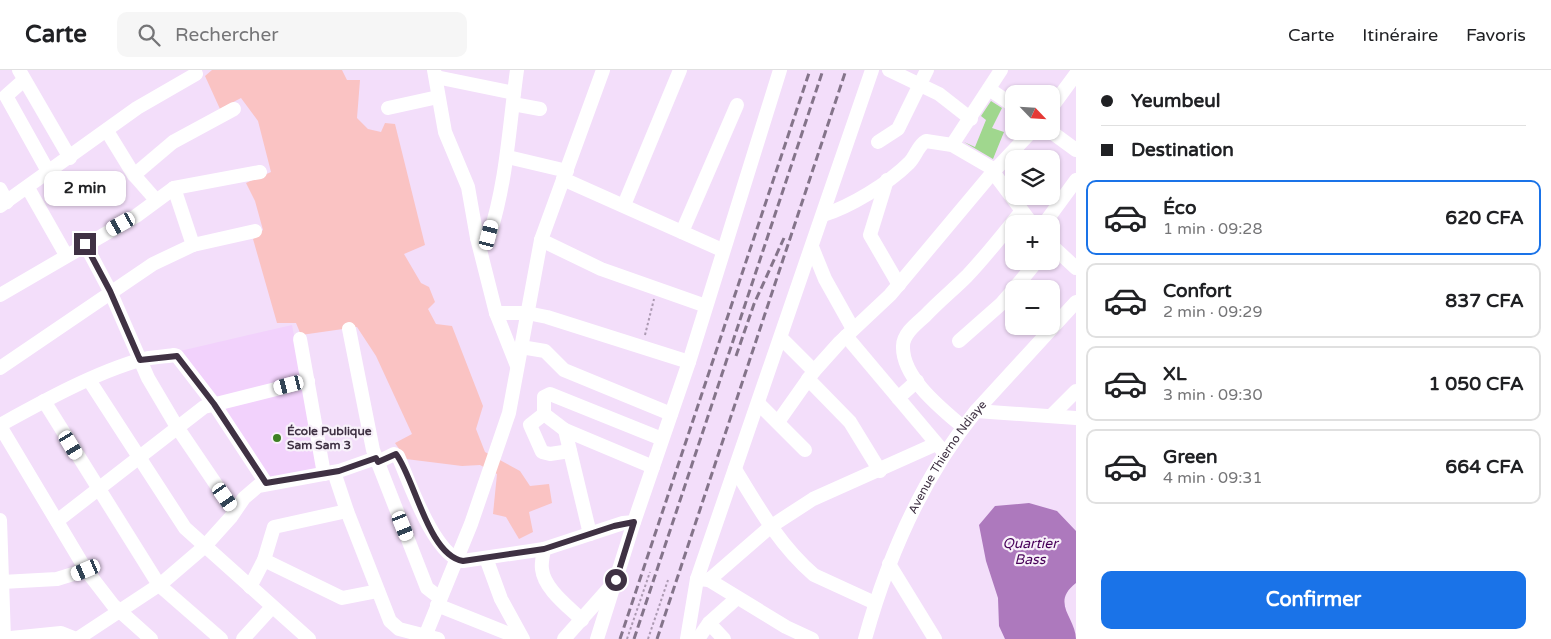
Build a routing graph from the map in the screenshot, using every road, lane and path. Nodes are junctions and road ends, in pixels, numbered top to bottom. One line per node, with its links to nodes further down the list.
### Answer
1 (518, 70): 17 (street)
2 (603, 70): 36 (street)
3 (680, 70): 44 (street)
4 (780, 70): 56 (street)
5 (872, 70): 48 (street)
6 (889, 70): 13 (street)
7 (927, 70): 13 (street)
8 (999, 71): 14 (street)
9 (1075, 72): 15 (street)
10 (196, 74): 24 (street)
11 (435, 74): 16 (street); 17 (street)
12 (22, 75): 31 (street); 34 (street)
13 (919, 84): 23 (street); 27 (street)
14 (989, 89): 18 (street); 23 (street)
15 (1060, 94)
16 (438, 97): 20 (street); 51 (street)
17 (514, 98): 21 (street); 30 (street)
18 (1005, 100)
19 (738, 105): 50 (street)
20 (388, 108)
21 (540, 108)
22 (234, 109): 35 (street)
23 (971, 119): 28 (street)
24 (107, 131): 31 (street); 35 (street)
25 (1060, 138): 29 (street)
26 (1023, 140): 32 (street)
27 (878, 142)
28 (952, 146): 32 (street); 37 (street)
29 (1076, 150)
30 (508, 157): 36 (street); 51 (street)
31 (70, 158): 34 (street)
32 (994, 171): 45 (street); 62 (street)
33 (260, 172): 40 (street)
34 (49, 173): 39 (street)
35 (134, 175): 42 (street)
36 (565, 175): 44 (street); 52 (street)
37 (887, 180): 48 (street); 62 (street)
38 (1076, 180): 47 (street)
39 (28, 188): 43 (street); 58 (street)
40 (174, 188): 42 (street); 54 (street)
41 (0, 189): 43 (street)
42 (156, 200): 53 (street)
43 (4, 204)
44 (624, 205): 50 (street)
45 (1022, 212): 46 (street); 85 (street)
46 (1024, 215)
47 (1051, 215)
48 (823, 216): 55 (street)
49 (255, 231): 54 (street)
50 (682, 232): 56 (street)
51 (477, 238): 69 (street)
52 (541, 240): 63 (street); 70 (street)
53 (85, 244): 58 (street); 64 (street)
54 (193, 245): 64 (street)
55 (812, 247): 72 (street); 73 (street)
56 (722, 250): 68 (street)
57 (1060, 253): 59 (street)
58 (66, 255): 65 (street)
59 (1076, 268)
60 (1030, 270): 61 (street)
61 (1021, 280)
62 (899, 285): 72 (street)
63 (656, 289): 68 (street); 77 (path)
64 (110, 291): 78 (street); 81 (street)
65 (1, 292)
66 (1005, 299): 75 (street)
67 (1076, 302): 91 (street, Avenue Thierno Ndiaye)
68 (706, 306): 79 (street)
69 (496, 313): 70 (street); 80 (street)
70 (527, 313): 76 (street); 77 (street)
71 (349, 329): 106 (street)
72 (850, 332): 82 (street); 87 (street)
73 (781, 338): 82 (street); 90 (street)
74 (300, 339): 84 (street)
75 (959, 341)
76 (521, 347): 80 (street); 93 (street)
77 (642, 347): 79 (street)
78 (140, 360): 83 (street); 89 (street); 98 (street)
79 (689, 362): 93 (street)
80 (517, 367): 124 (street)
81 (0, 368)
82 (811, 375): 96 (street); 109 (street)
83 (89, 380): 88 (street); 105 (street)
84 (308, 381): 89 (street); 110 (street)
85 (916, 381): 87 (street); 99 (street)
86 (1076, 391): 94 (street)
87 (898, 398): 102 (street)
88 (44, 401): 97 (street); 112 (street)
89 (214, 404): 98 (street); 111 (street)
90 (759, 404): 96 (street); 108 (street)
91 (976, 411): 94 (street); 99 (street, Avenue Thierno Ndiaye)
92 (544, 414): 100 (street); 101 (street); 103 (street)
93 (671, 414): 101 (street)
94 (1051, 416): 95 (street)
95 (1076, 418)
96 (778, 422): 104 (street)
97 (0, 425): 115 (street)
98 (177, 427): 105 (street); 113 (street)
99 (963, 427): 102 (street, Avenue Thierno Ndiaye)
100 (565, 430): 103 (street); 107 (street)
101 (662, 439): 107 (street)
102 (941, 449): 109 (street); 125 (street, Avenue Thierno Ndiaye)
103 (570, 450): 119 (street)
104 (805, 450)
105 (139, 457): 112 (street); 120 (street)
106 (377, 460): 110 (street); 124 (street); 136 (street)
107 (653, 467): 116 (street)
108 (736, 469): 118 (street); 130 (street)
109 (880, 471): 118 (street)
110 (329, 473): 111 (street); 114 (street)
111 (266, 483): 113 (street)
112 (98, 490): 115 (street); 132 (street)
113 (234, 511): 120 (street)
114 (347, 511): 123 (street); 134 (street)
115 (57, 521): 126 (street)
116 (634, 522): 119 (street); 128 (street)
117 (0, 525): 131 (street)
118 (770, 527): 130 (street); 137 (street)
119 (590, 534): 121 (street)
120 (204, 547): 132 (street); 133 (street)
121 (544, 549): 122 (street); 140 (street)
122 (486, 558): 124 (street); 149 (street)
123 (264, 560): 133 (street); 134 (street)
124 (455, 560): 136 (street)
125 (889, 564): 137 (street, Avenue Thierno Ndiaye); 159 (street)
126 (86, 570): 131 (street); 139 (street)
127 (650, 572): 152 (path)
128 (616, 580): 140 (street); 151 (street)
129 (668, 580): 153 (path)
130 (703, 580): 135 (street); 154 (street)
131 (2, 582): 142 (street)
132 (158, 585): 139 (street); 146 (street)
133 (250, 587): 138 (street)
134 (378, 591): 143 (street)
135 (738, 598): 141 (street); 157 (street)
136 (439, 601): 143 (street); 149 (street)
137 (875, 603): 158 (street, Avenue Thierno Ndiaye)
138 (272, 607): 147 (street); 148 (street)
139 (119, 610): 144 (street); 145 (street)
140 (582, 620): 150 (street)
141 (709, 623): 155 (street); 156 (street)
142 (3, 638): 144 (street)
143 (429, 638)
144 (76, 639)
145 (151, 639)
146 (221, 639)
147 (243, 639)
148 (309, 639)
149 (523, 639)
150 (564, 639)
151 (598, 639)
152 (627, 639)
153 (648, 639)
154 (687, 639)
155 (698, 639)
156 (724, 639)
157 (812, 639)
158 (865, 639)
159 (935, 639)

